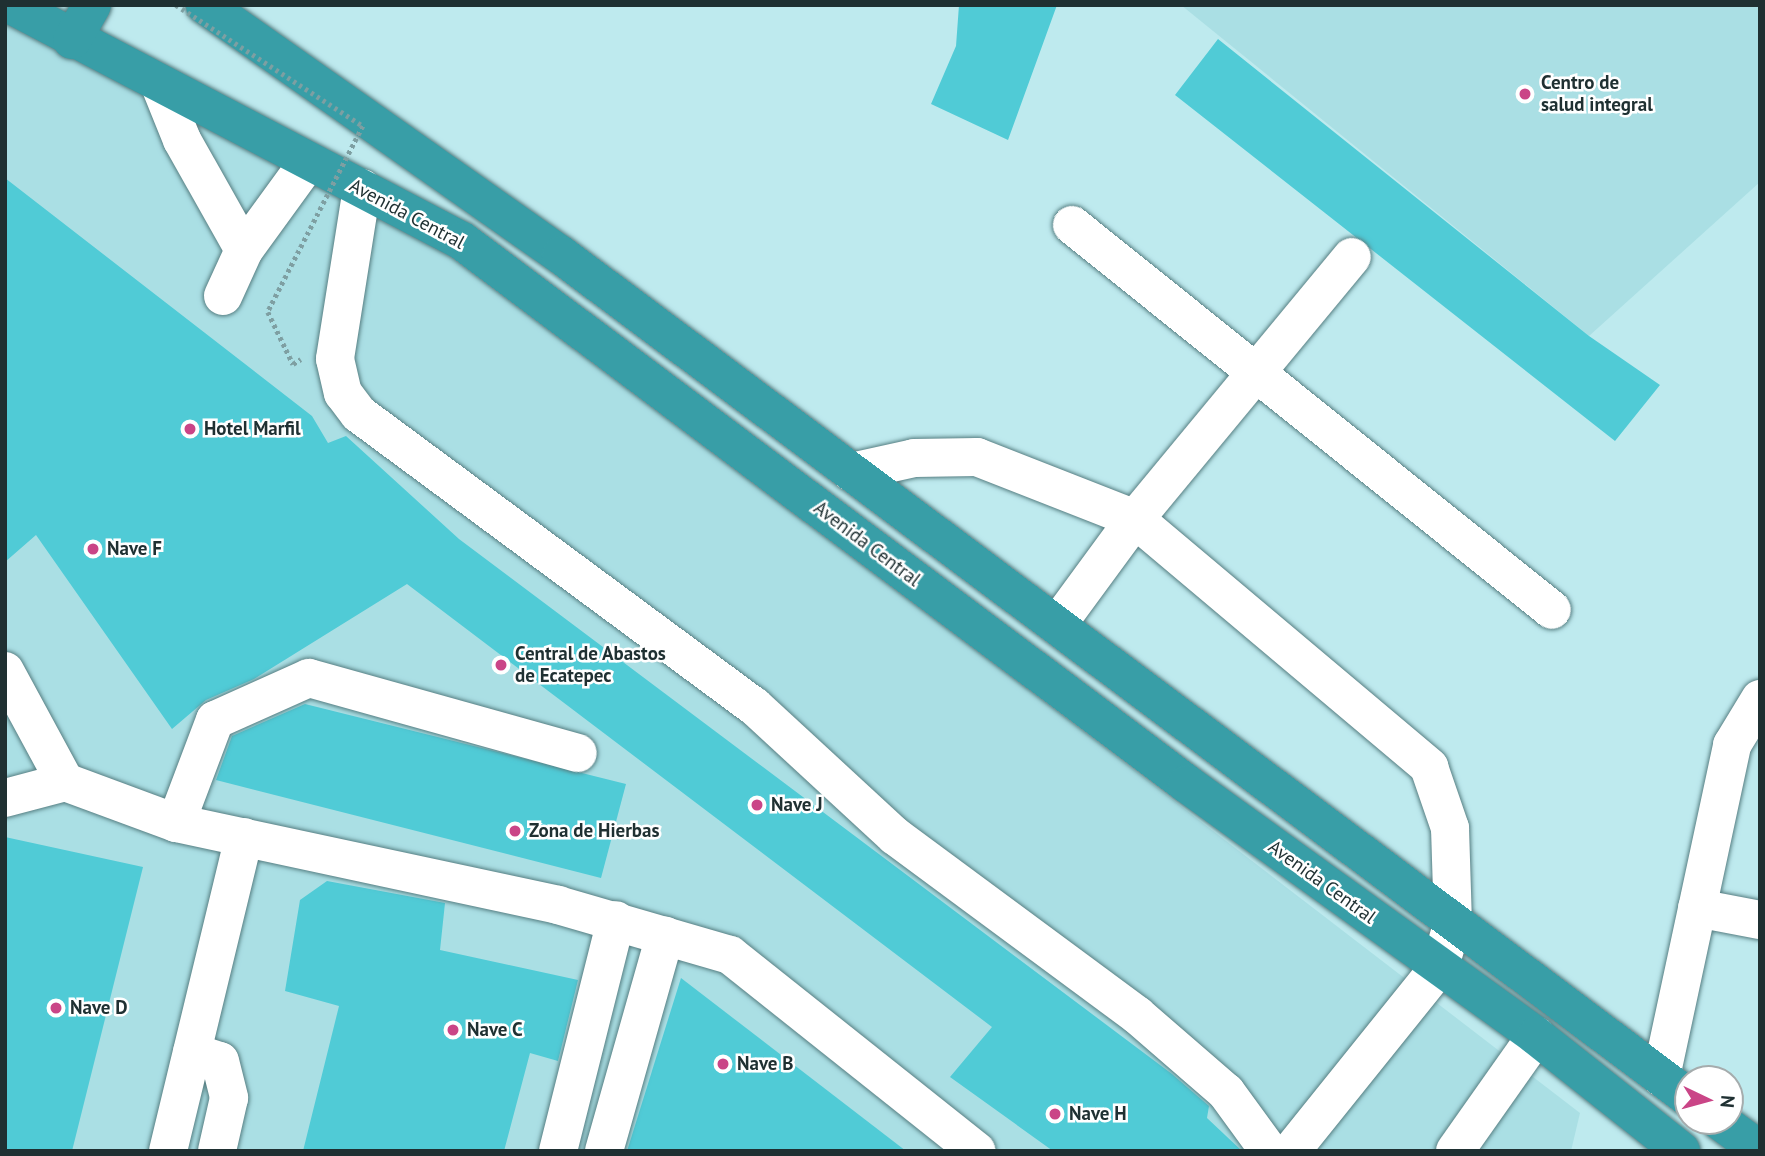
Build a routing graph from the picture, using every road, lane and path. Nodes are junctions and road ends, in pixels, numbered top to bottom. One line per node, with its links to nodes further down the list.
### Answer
1 (11, 5): 5 (highway, Avenida Central)
2 (92, 5): 5 (highway)
3 (176, 5): 13 (path, bridge)
4 (205, 5): 15 (highway)
5 (72, 40): 6 (highway, Avenida Central)
6 (161, 88): 7 (highway, Avenida Central); 10 (lane)
7 (307, 162): 8 (highway, Avenida Central); 10 (lane)
8 (362, 188): 31 (highway, Avenida Central); 43 (lane)
9 (1072, 225): 14 (lane)
10 (244, 250): 12 (lane)
11 (1352, 257): 14 (lane)
12 (223, 296)
13 (304, 357)
14 (1258, 375): 16 (lane); 17 (lane)
15 (851, 472): 16 (lane); 18 (highway)
16 (1135, 519): 18 (lane); 29 (lane)
17 (1552, 610)
18 (1057, 625): 29 (highway)
19 (5, 671): 22 (lane)
20 (1760, 699): 26 (lane)
21 (578, 753): 24 (lane)
22 (65, 782): 23 (lane); 24 (lane)
23 (5, 798)
24 (176, 822): 25 (lane)
25 (244, 837): 27 (lane); 33 (lane)
26 (1697, 908): 28 (lane); 34 (lane)
27 (616, 920): 30 (lane); 41 (lane)
28 (1760, 920)
29 (1453, 922): 31 (lane); 35 (highway)
30 (665, 935): 38 (lane); 42 (lane)
31 (1440, 966): 32 (highway, Avenida Central); 44 (lane)
32 (1536, 1036): 45 (lane); 46 (highway, Avenida Central)
33 (192, 1052): 39 (lane); 40 (lane)
34 (1678, 1065)
35 (1674, 1086)
36 (1740, 1135): 37 (highway)
37 (1760, 1149)
38 (975, 1150)
39 (168, 1151)
40 (217, 1151)
41 (558, 1151)
42 (604, 1151)
43 (1269, 1151)
44 (1291, 1151)
45 (1455, 1151)
46 (1681, 1151)

